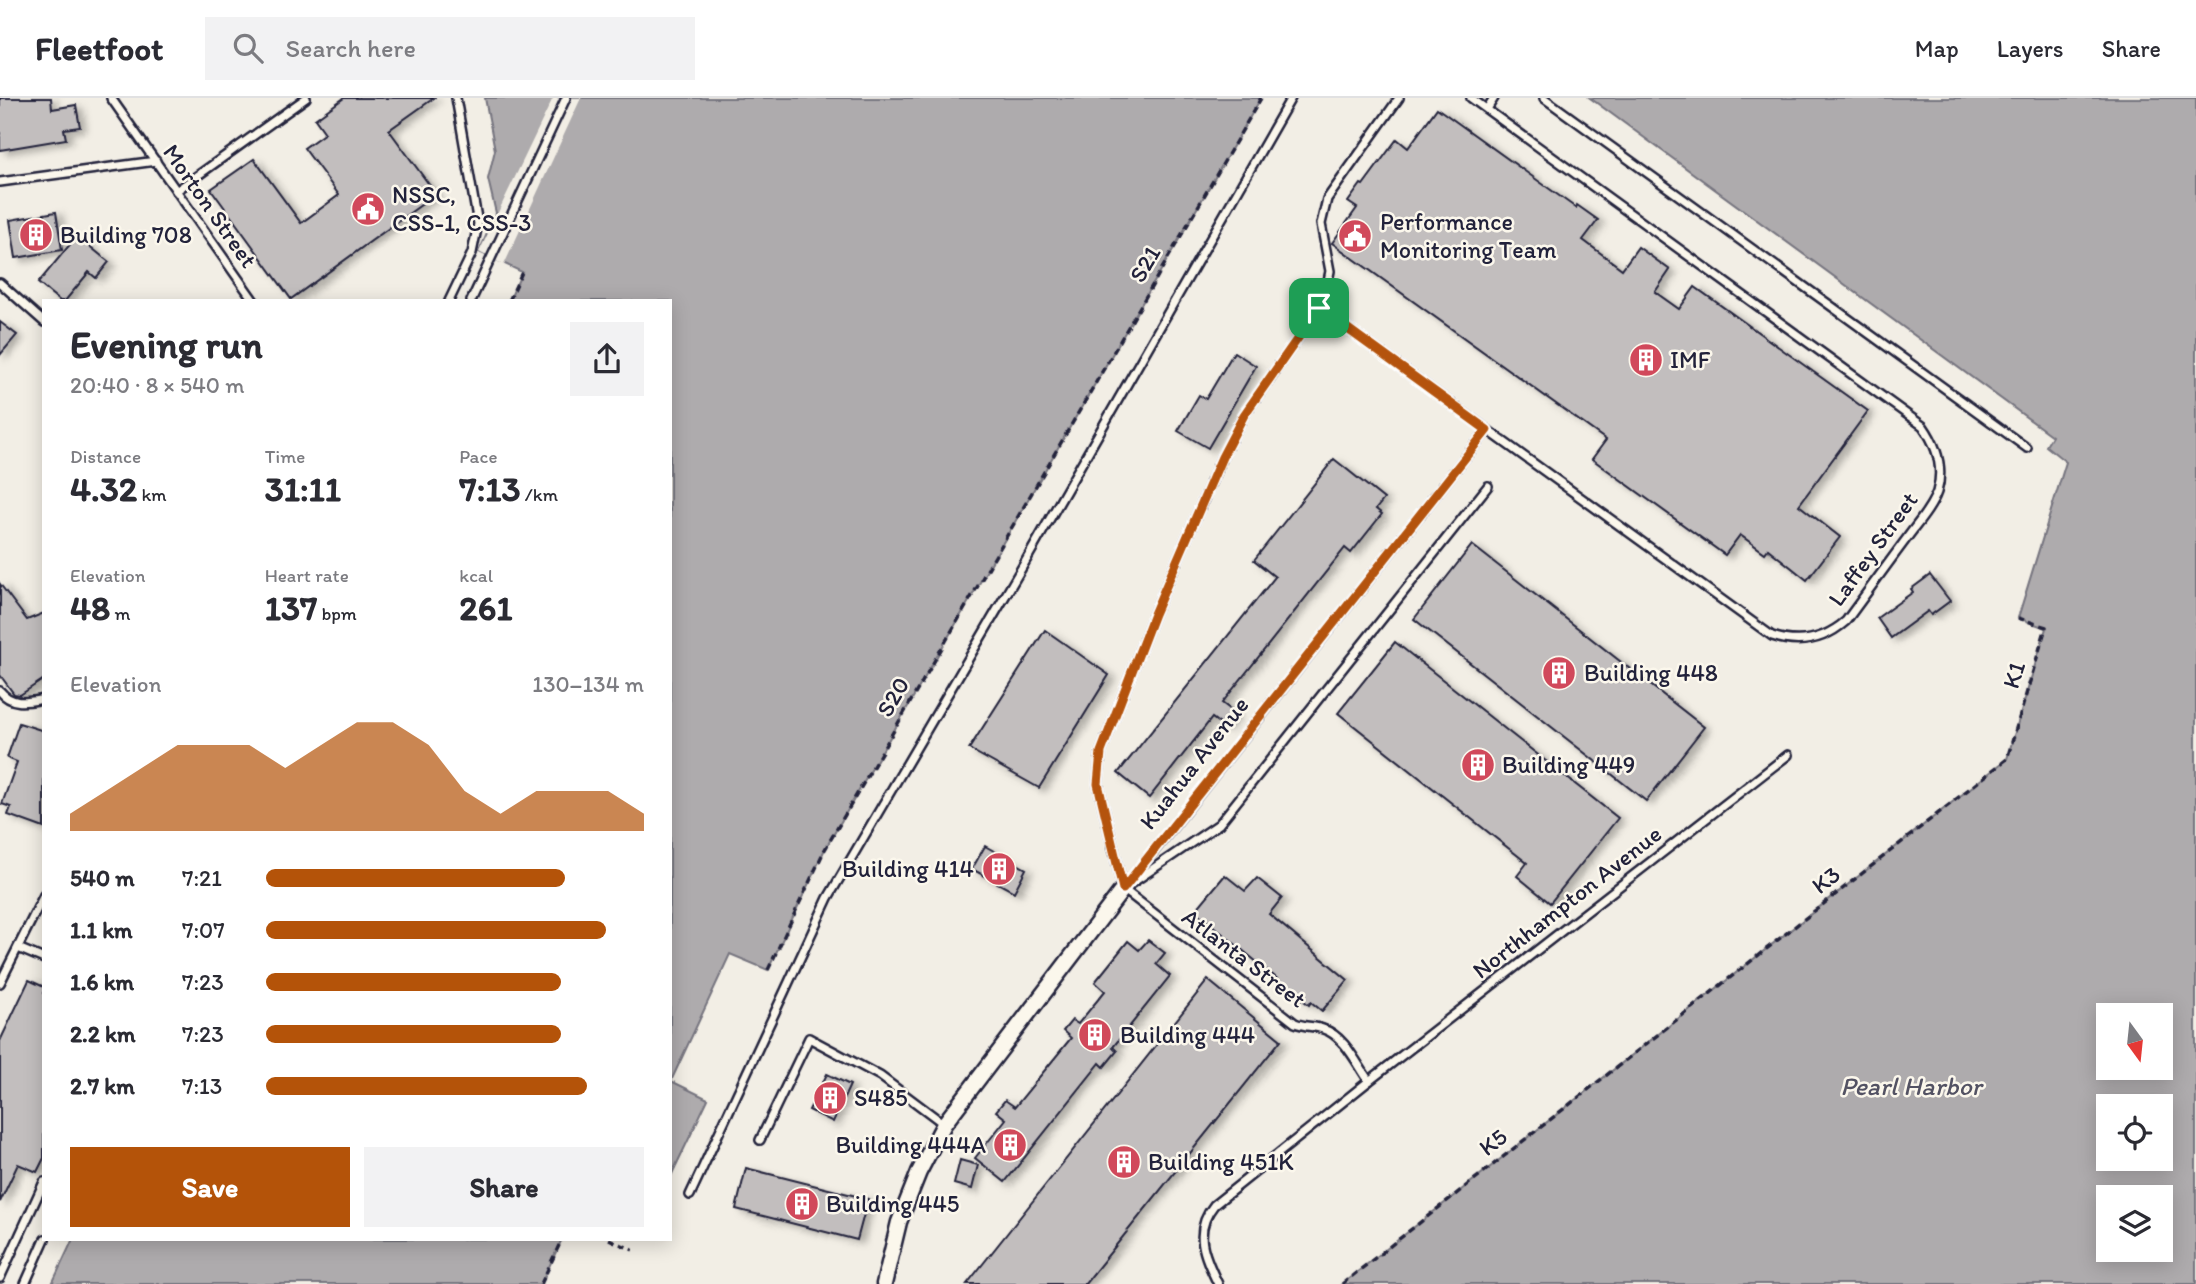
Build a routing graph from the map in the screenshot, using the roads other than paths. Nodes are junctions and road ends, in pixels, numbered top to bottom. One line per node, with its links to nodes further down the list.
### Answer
1 (111, 98): 11 (lane, Morton Street)
2 (306, 98): 13 (lane)
3 (456, 98): 16 (lane)
4 (566, 98): 17 (lane)
5 (1291, 98): 35 (lane)
6 (1399, 98): 18 (lane)
7 (1471, 98): 10 (lane, Laffey Street)
8 (1494, 98): 10 (lane)
9 (1544, 98): 21 (lane)
10 (1486, 109): 20 (lane, Laffey Street)
11 (156, 161): 12 (lane); 13 (lane, Morton Street)
12 (0, 182)
13 (176, 191): 15 (lane, Morton Street)
14 (0, 283): 19 (lane)
15 (253, 299)
16 (450, 299)
17 (472, 299)
18 (1319, 308): 20 (lane, Laffey Street); 26 (lane)
19 (42, 319)
20 (1487, 430): 26 (lane, Kuahua Avenue)
21 (2027, 448)
22 (1488, 486): 26 (lane)
23 (0, 691): 24 (lane)
24 (42, 699)
25 (1788, 755): 31 (lane, Northhampton Avenue)
26 (1123, 889): 31 (lane, Atlanta Street); 32 (street, Kuahua Avenue)
27 (42, 899): 28 (lane)
28 (18, 948): 29 (lane); 30 (lane)
29 (42, 958)
30 (0, 983)
31 (1369, 1081): 40 (lane, Northhampton Avenue)
32 (944, 1124): 33 (lane); 39 (street, Kuahua Avenue)
33 (760, 1140)
34 (42, 1186): 37 (lane)
35 (690, 1195)
36 (45, 1241): 38 (lane)
37 (0, 1278)
38 (25, 1284)
39 (884, 1284)
40 (1218, 1284)

